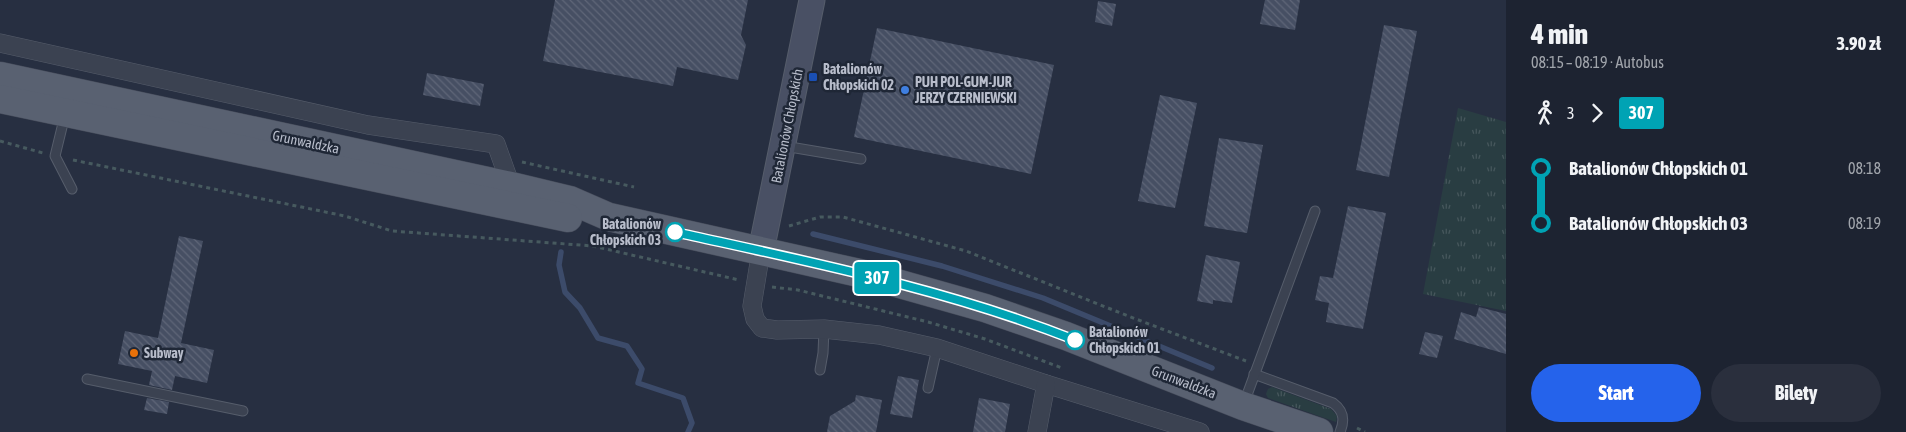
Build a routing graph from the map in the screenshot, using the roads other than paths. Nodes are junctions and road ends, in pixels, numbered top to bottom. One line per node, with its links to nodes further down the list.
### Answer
1 (812, 0): 6 (street, Batalionów Chłopskich)
2 (0, 43): 8 (street)
3 (0, 76): 5 (main road, Grunwaldzka)
4 (0, 99): 5 (main road, Grunwaldzka)
5 (72, 103): 8 (main road, Grunwaldzka); 9 (lane); 11 (main road, Grunwaldzka)
6 (783, 146): 7 (lane); 12 (street, Batalionów Chłopskich)
7 (861, 159)
8 (511, 186): 11 (main road, Grunwaldzka)
9 (72, 189)
10 (1315, 211): 16 (lane)
11 (609, 217): 12 (main road, Grunwaldzka)
12 (761, 251): 13 (street); 20 (main road, Grunwaldzka)
13 (824, 329): 14 (street); 15 (lane)
14 (937, 348): 18 (street); 19 (lane)
15 (820, 370)
16 (1256, 370): 20 (lane); 25 (lane)
17 (87, 379): 21 (lane)
18 (1046, 384): 22 (street); 23 (street)
19 (928, 388)
20 (1243, 406): 24 (main road, Grunwaldzka)
21 (243, 411)
22 (1037, 432)
23 (1200, 432)
24 (1319, 432)
25 (1340, 432)

